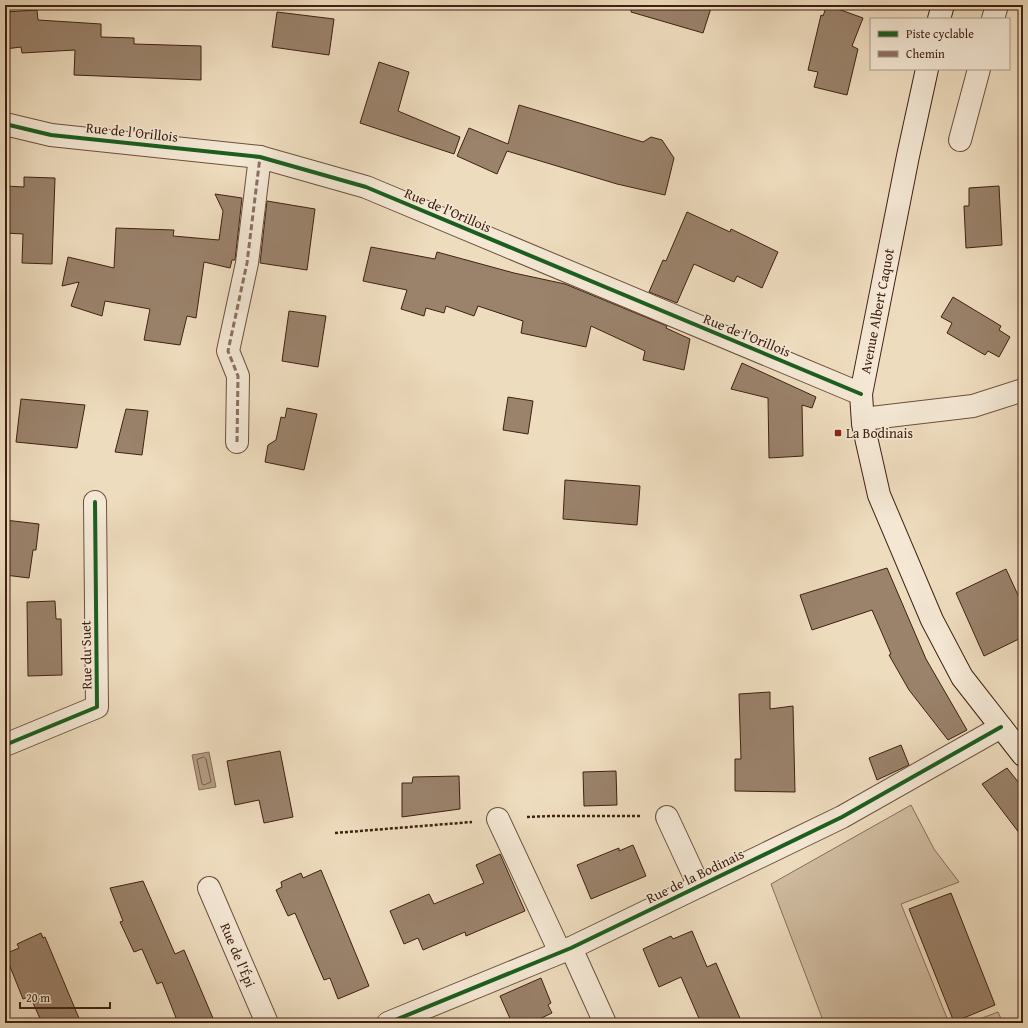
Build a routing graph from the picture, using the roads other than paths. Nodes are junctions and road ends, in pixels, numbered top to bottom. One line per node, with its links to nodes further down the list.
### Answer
1 (943, 5): 3 (street)
2 (997, 5): 4 (street)
3 (939, 18)
4 (993, 18)
5 (927, 70): 11 (street, Avenue Albert Caquot)
6 (979, 70): 8 (street)
7 (5, 124): 9 (street, Rue de l'Orillois)
8 (960, 140)
9 (260, 156): 11 (street, Rue de l'Orillois); 13 (street)
10 (1023, 390): 12 (street)
11 (861, 394): 12 (street, Avenue Albert Caquot)
12 (863, 419): 15 (street, Avenue Albert Caquot)
13 (237, 442)
14 (96, 502): 16 (street, Rue du Suet)
15 (1001, 728): 17 (street, Avenue Albert Caquot); 20 (street, Rue de la Bodinais)
16 (5, 746)
17 (1023, 755)
18 (667, 817): 20 (street, Rue de la Bodinais)
19 (498, 819): 22 (street)
20 (699, 886): 22 (street, Rue de la Bodinais)
21 (209, 888): 23 (street, Rue de l'Épi)
22 (566, 950): 24 (street, Rue de la Bodinais); 25 (street)
23 (267, 1023)
24 (388, 1023)
25 (605, 1023)

